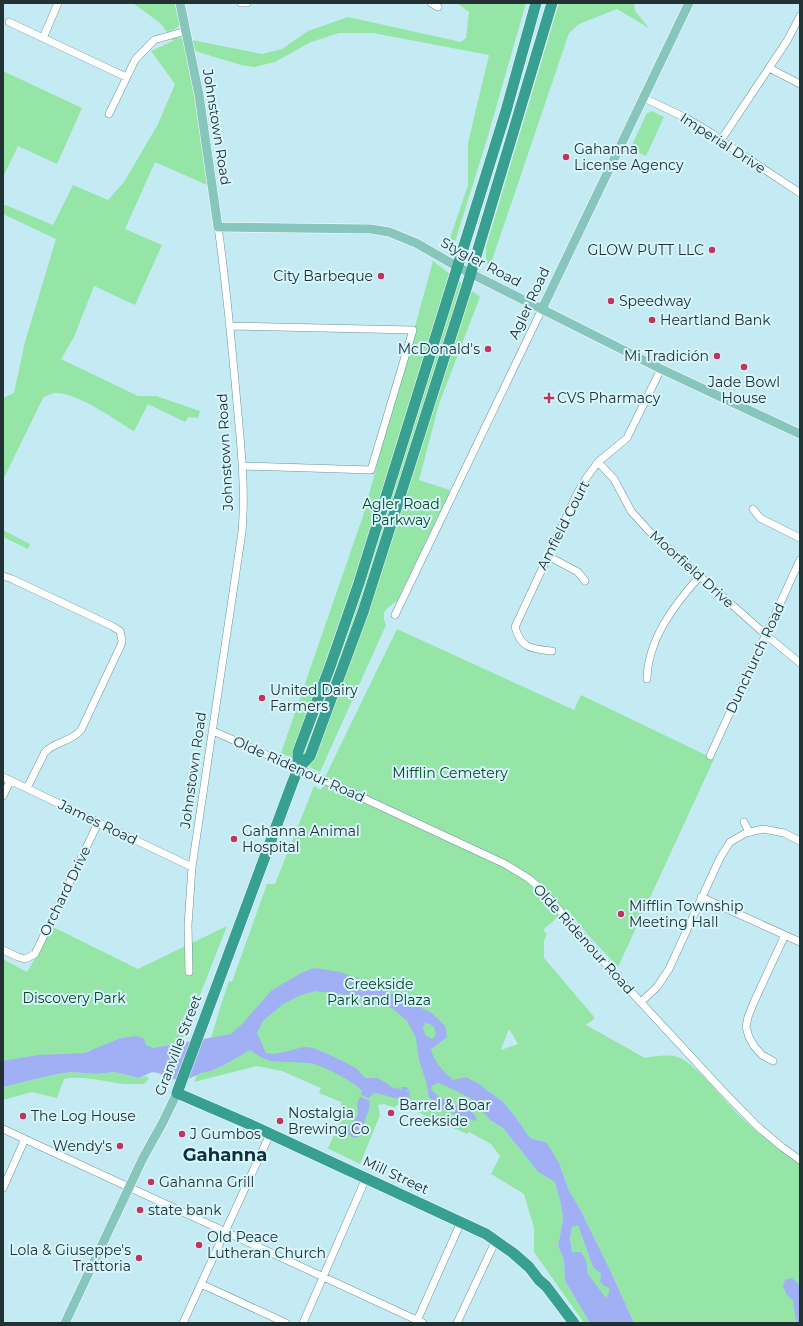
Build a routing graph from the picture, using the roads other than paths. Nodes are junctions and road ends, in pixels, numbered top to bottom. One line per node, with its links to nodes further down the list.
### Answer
1 (58, 3): 13 (street)
2 (180, 3): 12 (main road, Johnstown Road)
3 (241, 3): 4 (street)
4 (247, 3)
5 (431, 3): 9 (street)
6 (536, 3): 22 (highway)
7 (552, 3): 23 (highway)
8 (688, 3): 17 (main road, Agler Road)
9 (438, 7)
10 (800, 16): 14 (street)
11 (9, 22): 13 (street)
12 (186, 31): 15 (street); 21 (main road, Johnstown Road)
13 (43, 38): 15 (street)
14 (769, 68): 16 (street); 19 (street)
15 (126, 77): 18 (street)
16 (800, 84)
17 (644, 98): 19 (street, Imperial Drive); 24 (main road, Agler Road)
18 (109, 114)
19 (721, 140): 20 (street, Imperial Drive)
20 (800, 193)
21 (218, 227): 22 (main road, Stygler Road); 25 (street, Johnstown Road)
22 (458, 267): 23 (main road, Stygler Road); 44 (highway)
23 (471, 273): 24 (main road, Stygler Road); 44 (highway)
24 (542, 309): 26 (main road, Stygler Road); 37 (street, Agler Road)
25 (230, 326): 29 (street, Johnstown Road); 29 (street)
26 (661, 369): 27 (main road, Stygler Road); 28 (street, Amfield Court)
27 (800, 434)
28 (598, 462): 32 (street, Amfield Court); 35 (street, Moorfield Drive)
29 (243, 466): 42 (street, Johnstown Road)
30 (753, 509): 31 (street)
31 (800, 538)
32 (548, 556): 36 (street); 39 (street, Amfield Court)
33 (800, 560): 38 (street, Dunchurch Road)
34 (3, 576): 47 (street)
35 (700, 576): 38 (street, Moorfield Drive); 41 (street)
36 (585, 581)
37 (395, 615)
38 (766, 635): 40 (street, Moorfield Drive); 43 (street, Dunchurch Road)
39 (552, 651)
40 (800, 663)
41 (647, 679)
42 (213, 731): 44 (street, Olde Ridenour Road); 53 (street, Johnstown Road)
43 (710, 756)
44 (298, 769): 59 (street, Olde Ridenour Road); 61 (highway, Granville Street)
45 (3, 777): 46 (street, James Road)
46 (10, 781): 47 (street, James Road); 48 (street)
47 (26, 788): 50 (street, James Road)
48 (3, 796)
49 (744, 822): 51 (street)
50 (98, 823): 53 (street, James Road); 57 (street, Orchard Drive)
51 (749, 832): 52 (street); 54 (street)
52 (800, 841)
53 (192, 867): 58 (street, Johnstown Road)
54 (701, 897): 55 (street); 59 (street)
55 (784, 935): 56 (street); 60 (street)
56 (800, 942)
57 (3, 950)
58 (189, 972)
59 (641, 1002): 65 (street, Olde Ridenour Road)
60 (773, 1061)
61 (178, 1089): 63 (highway, Mill Street); 68 (main road, Granville Street)
62 (3, 1129): 64 (street)
63 (270, 1134): 66 (highway, Mill Street); 70 (street)
64 (25, 1139): 67 (street); 68 (street)
65 (800, 1160)
66 (366, 1178): 69 (highway, Mill Street); 72 (street)
67 (3, 1188)
68 (128, 1188): 70 (street); 75 (main road, Granville Street)
69 (461, 1222): 71 (highway, Mill Street); 74 (street)
70 (225, 1232): 72 (street); 73 (street)
71 (496, 1240): 79 (street); 80 (highway, Mill Street)
72 (324, 1278): 74 (street); 78 (street)
73 (201, 1284): 76 (street); 77 (street)
74 (419, 1322)
75 (65, 1323)
76 (183, 1323)
77 (286, 1323)
78 (303, 1323)
79 (457, 1323)
80 (574, 1323)

